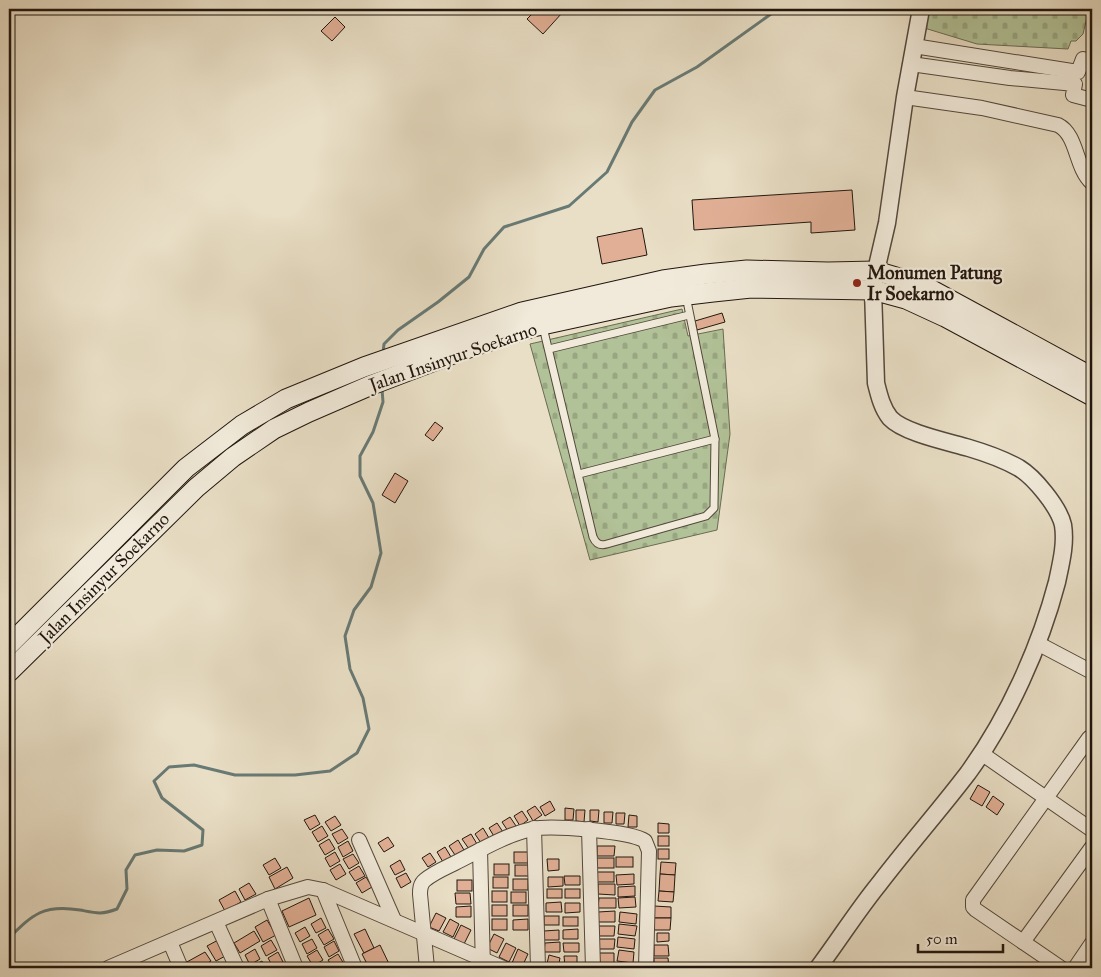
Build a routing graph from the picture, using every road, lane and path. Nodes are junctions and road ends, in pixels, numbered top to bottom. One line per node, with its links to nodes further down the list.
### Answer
1 (921, 9): 2 (street)
2 (914, 46): 4 (street); 5 (street)
3 (1092, 61): 5 (street)
4 (911, 64): 5 (street); 6 (street)
5 (1076, 78): 7 (street)
6 (905, 97): 8 (street); 9 (street)
7 (1092, 100)
8 (1092, 183)
9 (876, 271): 10 (street); 15 (main road, Jalan Insinyur Soekarno); 17 (main road, Jalan Insinyur Soekarno)
10 (873, 290): 11 (main road, Jalan Insinyur Soekarno); 18 (main road, Jalan Insinyur Soekarno); 21 (street)
11 (686, 295): 12 (lane); 13 (main road, Jalan Insinyur Soekarno)
12 (689, 315): 14 (lane); 19 (lane)
13 (543, 325): 14 (lane); 16 (main road, Jalan Insinyur Soekarno)
14 (549, 349): 20 (lane)
15 (398, 355): 16 (main road); 22 (main road, Jalan Insinyur Soekarno)
16 (405, 373): 23 (main road, Jalan Insinyur Soekarno)
17 (1092, 377)
18 (1092, 396)
19 (714, 439): 20 (lane); 20 (lane)
20 (579, 474)
21 (1037, 644): 24 (street); 26 (street)
22 (9, 645)
23 (9, 672)
24 (1092, 672)
25 (1089, 738): 27 (street)
26 (981, 753): 27 (street); 44 (street)
27 (1047, 798): 30 (street); 40 (street)
28 (534, 828): 29 (street); 33 (street); 53 (street)
29 (589, 829): 54 (street); 55 (street)
30 (1092, 830)
31 (359, 840): 36 (street)
32 (1092, 847): 40 (street)
33 (480, 850): 38 (street); 42 (street)
34 (324, 890): 35 (street); 36 (street); 50 (street)
35 (268, 899): 37 (street); 49 (street)
36 (394, 920): 38 (street)
37 (216, 922): 39 (street); 48 (street)
38 (424, 934): 42 (street); 51 (street)
39 (170, 942): 45 (street); 47 (street)
40 (1023, 942): 56 (street)
41 (1092, 943): 57 (street)
42 (483, 964): 52 (street)
43 (9, 966): 46 (lane)
44 (823, 966)
45 (114, 967)
46 (25, 968)
47 (181, 968)
48 (237, 968)
49 (296, 968)
50 (355, 968)
51 (428, 968)
52 (503, 968)
53 (538, 968)
54 (593, 968)
55 (646, 968)
56 (1061, 968)
57 (1075, 968)

